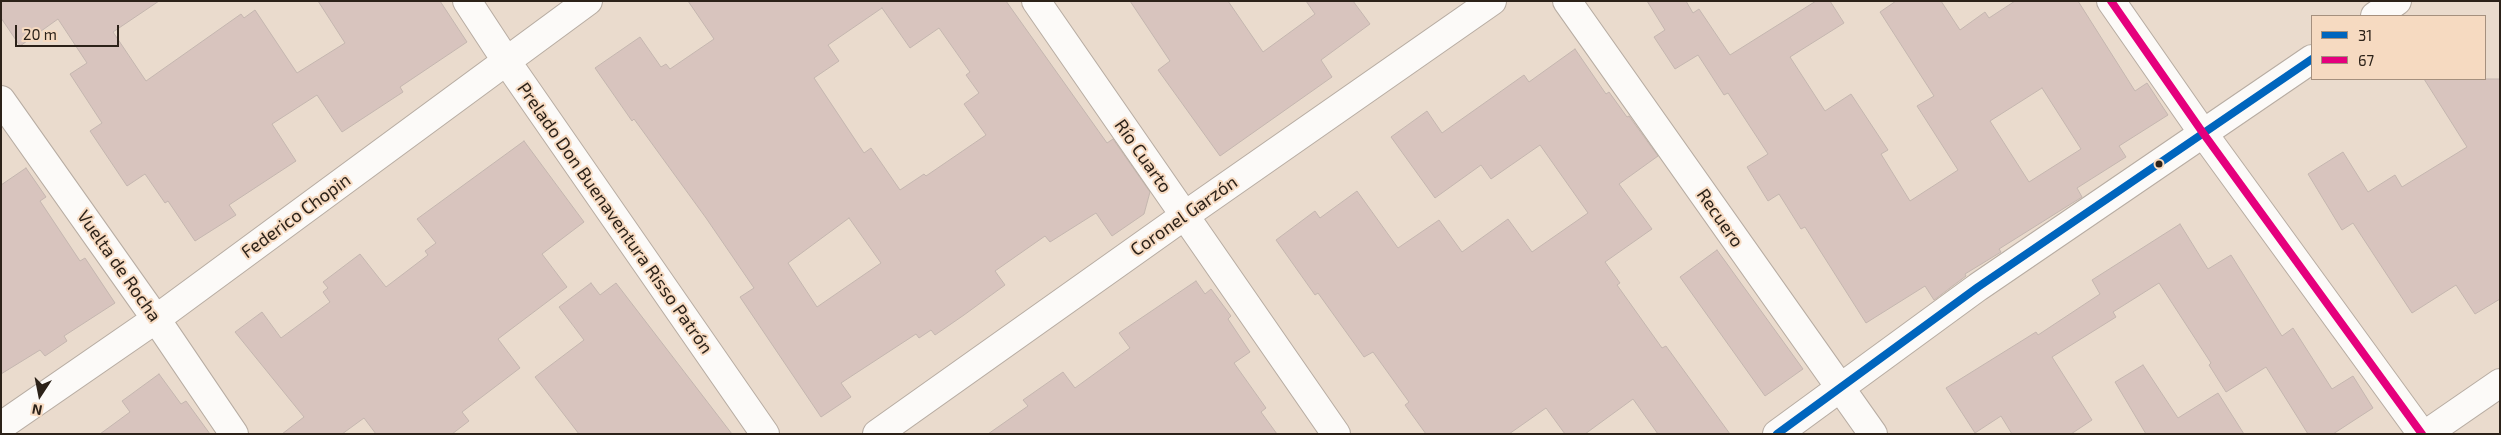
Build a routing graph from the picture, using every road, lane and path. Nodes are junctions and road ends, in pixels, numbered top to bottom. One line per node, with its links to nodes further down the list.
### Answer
1 (467, 1): 10 (street, Prelado Don Buenaventura Risso Patrón)
2 (588, 1): 10 (street, Federico Chopin)
3 (1036, 1): 13 (street, Río Cuarto)
4 (1492, 1): 13 (street, Coronel Garzón)
5 (1567, 1): 16 (street, Recuero)
6 (2111, 1): 12 (street)
7 (2397, 1): 8 (street)
8 (2376, 15)
9 (2311, 60): 12 (street)
10 (506, 62): 14 (street, Federico Chopin); 19 (street, Prelado Don Buenaventura Risso Patrón)
11 (1, 100): 14 (street, Vuelta de Rocha)
12 (2203, 133): 16 (street); 24 (street)
13 (1184, 216): 20 (street, Coronel Garzón); 21 (street, Río Cuarto)
14 (156, 319): 17 (street, Federico Chopin); 18 (street, Vuelta de Rocha)
15 (2500, 383): 25 (street)
16 (1840, 388): 22 (street); 23 (street, Recuero)
17 (1, 426)
18 (234, 434)
19 (765, 434)
20 (877, 434)
21 (1336, 434)
22 (1777, 434)
23 (1873, 434)
24 (2422, 434)
25 (2426, 434)

